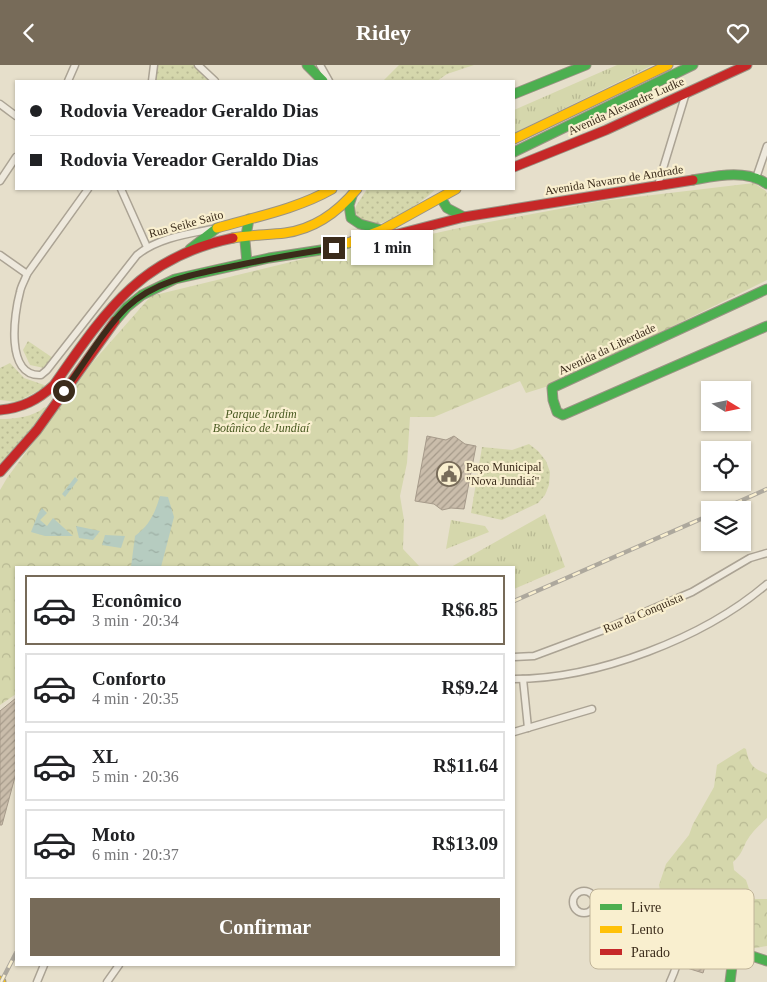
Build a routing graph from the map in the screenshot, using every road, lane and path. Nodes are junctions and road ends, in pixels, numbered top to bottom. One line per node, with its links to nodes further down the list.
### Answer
1 (74, 65): 10 (street)
2 (154, 65): 11 (street)
3 (198, 65): 12 (street)
4 (307, 65): 13 (main road)
5 (320, 65): 14 (street)
6 (586, 65): 16 (main road)
7 (668, 65): 19 (main road)
8 (693, 65): 21 (main road)
9 (748, 65): 15 (main road, Avenida Alexandre Ludke)
10 (68, 80)
11 (152, 80)
12 (214, 80)
13 (323, 80)
14 (328, 80)
15 (686, 93): 23 (main road, Avenida Alexandre Ludke); 27 (street)
16 (515, 94)
17 (0, 104): 18 (street)
18 (15, 115)
19 (515, 139)
20 (767, 146): 24 (street)
21 (515, 153)
22 (15, 158): 25 (street)
23 (515, 167)
24 (756, 178): 26 (main road, Avenida Navarro de Andrade); 27 (main road, Avenida Navarro de Andrade)
25 (0, 181)
26 (767, 184)
27 (658, 185): 33 (main road, Avenida Navarro de Andrade)
28 (87, 190): 43 (street)
29 (121, 190): 39 (street)
30 (330, 190): 34 (main road, Rua Seike Saito)
31 (355, 192): 36 (main road); 38 (main road)
32 (441, 193): 33 (main road); 36 (main road)
33 (464, 217): 37 (main road, Avenida Navarro de Andrade)
34 (249, 219): 35 (main road, Rua Seike Saito); 38 (main road)
35 (217, 228): 39 (street, Rua Seike Saito); 40 (main road)
36 (382, 230): 37 (main road)
37 (368, 235): 42 (main road)
38 (244, 237): 40 (main road); 42 (main road)
39 (147, 247): 43 (street, Rua Seike Saito)
40 (188, 252): 46 (main road)
41 (0, 255): 43 (street)
42 (248, 263): 47 (main road)
43 (27, 274)
44 (767, 289): 45 (main road, Avenida da Liberdade)
45 (767, 326)
46 (0, 410)
47 (8, 463): 48 (main road); 49 (main road)
48 (0, 472)
49 (0, 478)
50 (767, 553): 52 (street, Rua da Conquista)
51 (767, 584): 54 (street)
52 (515, 657)
53 (515, 679): 54 (street)
54 (523, 679): 56 (street)
55 (592, 709): 56 (street)
56 (528, 728): 57 (street)
57 (515, 732)
58 (754, 956): 59 (main road)
59 (767, 961)
60 (44, 966): 64 (street)
61 (118, 966): 65 (street)
62 (676, 969): 66 (street)
63 (730, 969): 67 (main road)
64 (37, 982)
65 (107, 982)
66 (670, 982)
67 (730, 982)

